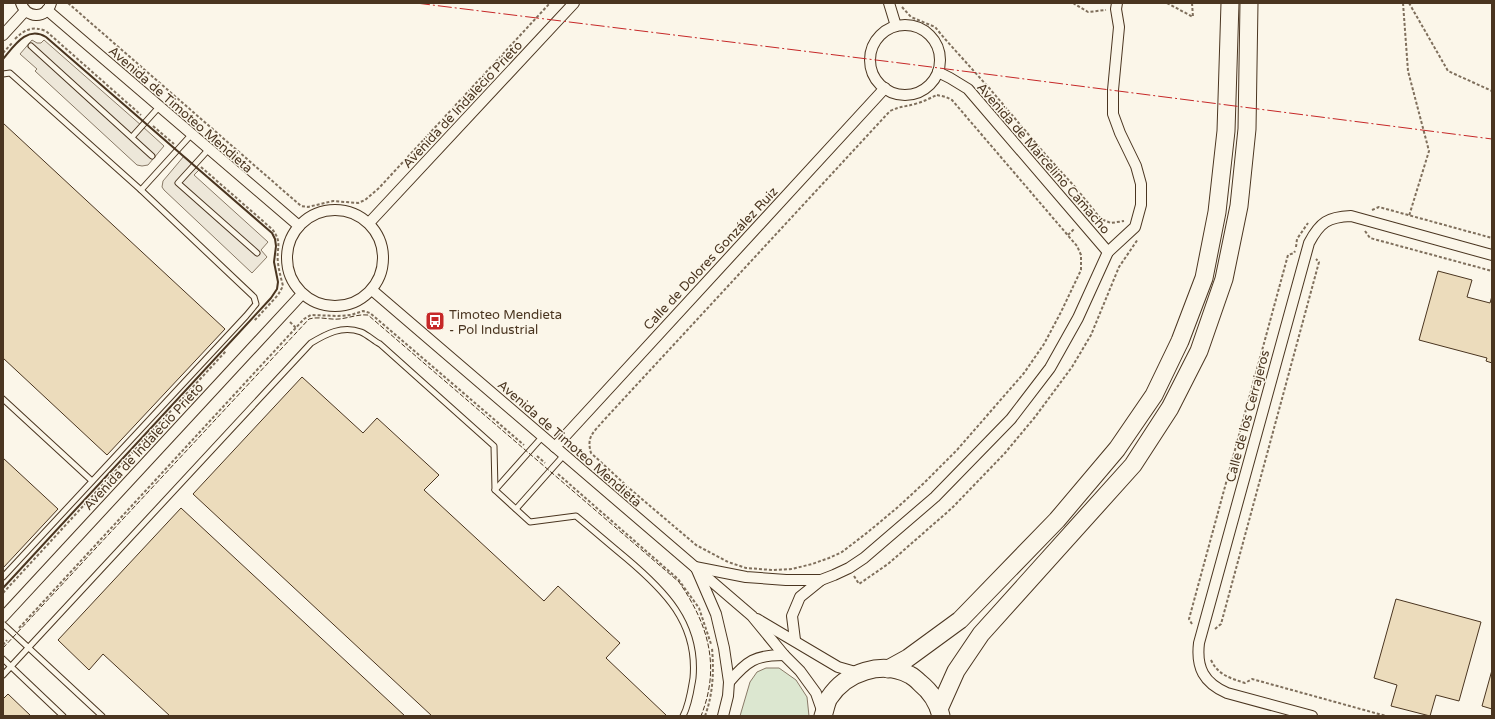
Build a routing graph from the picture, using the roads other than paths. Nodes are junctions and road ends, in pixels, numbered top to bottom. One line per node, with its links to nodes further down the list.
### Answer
1 (574, 3): 20 (street, Avenida de Indalecio Prieto)
2 (889, 3): 8 (street)
3 (1230, 3): 45 (main road)
4 (1249, 3): 49 (main road)
5 (1116, 6): 22 (street)
6 (23, 7): 7 (street); 9 (street)
7 (49, 7): 14 (street, Avenida de Timoteo Mendieta)
8 (896, 26): 11 (street); 13 (street)
9 (3, 35)
10 (31, 46): 16 (lane)
11 (938, 72): 13 (street); 22 (street, Avenida de Marcelino Camacho)
12 (3, 74): 19 (lane)
13 (885, 88): 29 (street, Calle de Dolores González Ruiz)
14 (159, 107): 15 (street, Avenida de Timoteo Mendieta); 16 (lane)
15 (191, 135): 17 (street, Avenida de Timoteo Mendieta); 19 (lane)
16 (132, 137): 18 (lane)
17 (208, 150): 21 (street, Avenida de Timoteo Mendieta); 23 (lane)
18 (152, 156)
19 (141, 190): 31 (lane)
20 (369, 223): 21 (street); 25 (street)
21 (299, 226): 26 (street)
22 (1108, 252): 36 (street)
23 (257, 253)
24 (1492, 255): 55 (street, Calle de los Cerrajeros)
25 (372, 290): 26 (street); 28 (street, Avenida de Timoteo Mendieta)
26 (302, 294): 38 (street, Avenida de Indalecio Prieto)
27 (3, 399): 31 (lane)
28 (543, 436): 29 (street, Avenida de Timoteo Mendieta); 32 (lane)
29 (555, 447): 30 (street, Avenida de Timoteo Mendieta)
30 (564, 455): 33 (lane); 34 (street, Avenida de Timoteo Mendieta)
31 (92, 481): 35 (lane)
32 (495, 490): 33 (lane); 41 (lane)
33 (516, 509): 53 (lane)
34 (695, 567): 36 (street); 37 (street, Avenida de Timoteo Mendieta); 48 (street)
35 (3, 577)
36 (821, 580): 40 (street)
37 (752, 616): 40 (street, Avenida de Timoteo Mendieta); 42 (street, Avenida de Timoteo Mendieta)
38 (3, 617)
39 (3, 624): 41 (lane)
40 (795, 640): 46 (street, Avenida de Timoteo Mendieta)
41 (28, 648): 44 (lane); 52 (lane)
42 (784, 655): 48 (street); 50 (street, Avenida de Timoteo Mendieta)
43 (3, 659): 44 (lane)
44 (11, 666): 47 (lane); 51 (lane)
45 (888, 668): 46 (main road); 49 (main road)
46 (859, 673): 50 (main road)
47 (3, 675)
48 (729, 682): 54 (street)
49 (940, 713)
50 (823, 715)
51 (63, 716)
52 (102, 716)
53 (683, 716)
54 (723, 716)
55 (1312, 716)

